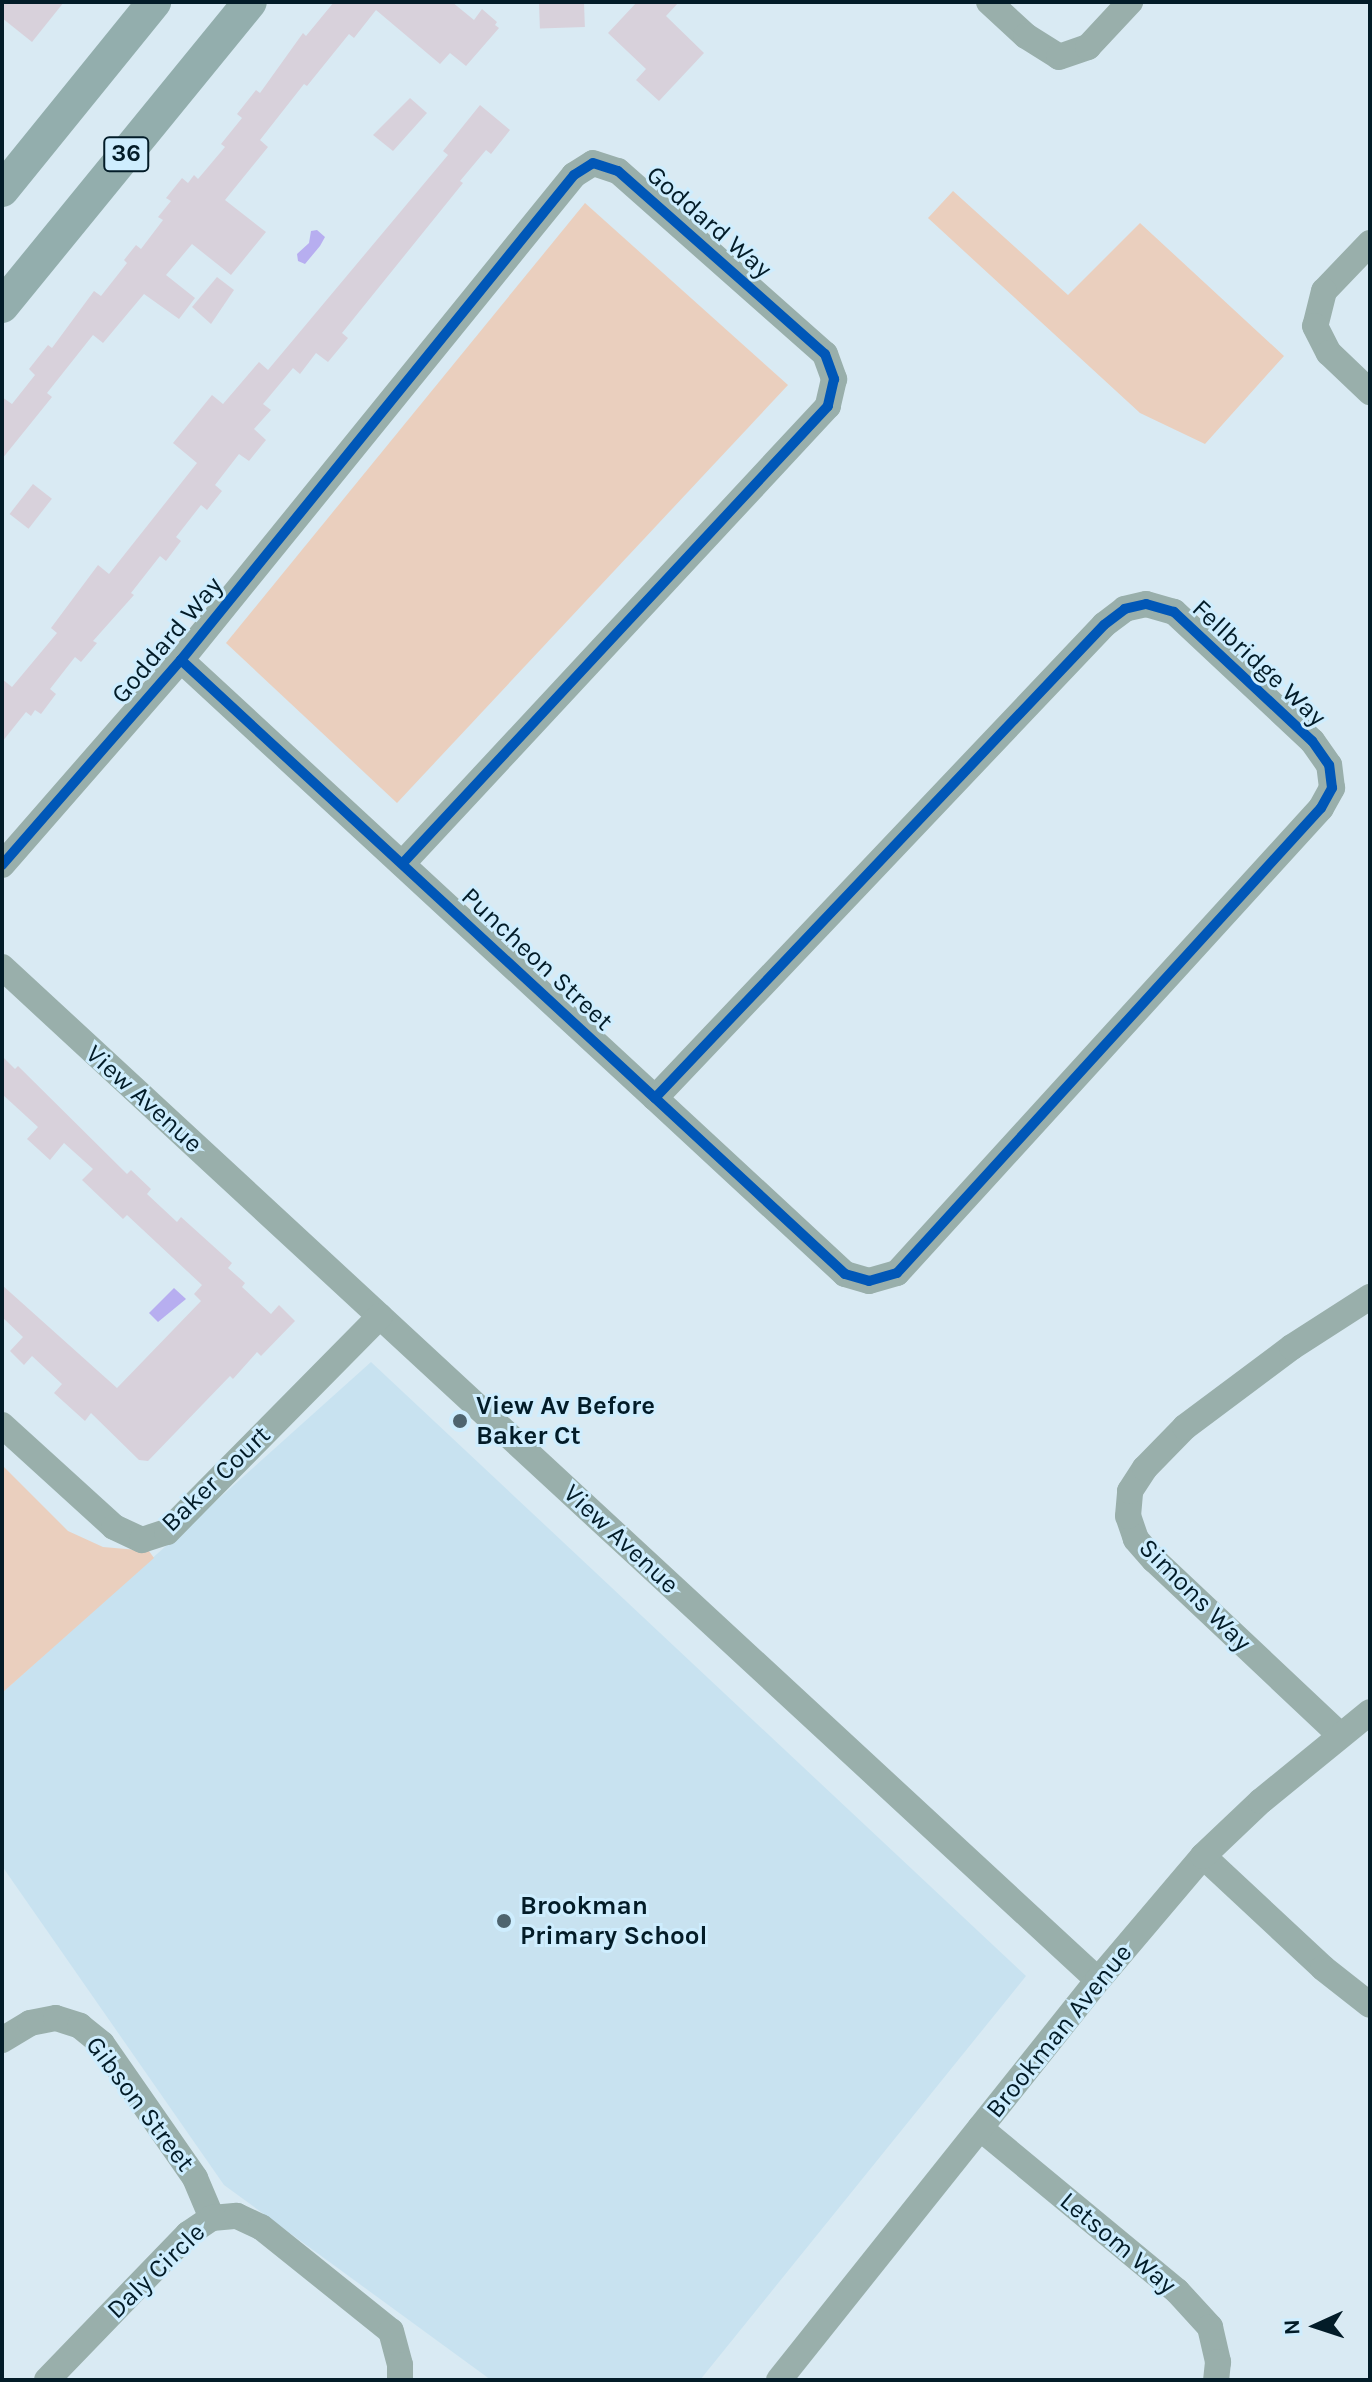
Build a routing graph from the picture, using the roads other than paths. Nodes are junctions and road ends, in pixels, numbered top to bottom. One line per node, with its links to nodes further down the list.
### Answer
1 (154, 2): 5 (main road)
2 (250, 2): 7 (main road, 36)
3 (989, 2): 4 (street)
4 (1130, 2)
5 (2, 190)
6 (1370, 243): 8 (street)
7 (2, 306)
8 (1370, 392)
9 (181, 660): 10 (street, Puncheon Street); 10 (street, Goddard Way); 11 (street, Goddard Way)
10 (402, 864): 13 (street, Puncheon Street)
11 (2, 865)
12 (2, 967): 16 (street, View Avenue)
13 (655, 1098): 14 (street, Puncheon Street); 14 (street, Fellbridge Way)
14 (869, 1281)
15 (1370, 1297): 19 (street, Simons Way)
16 (380, 1316): 17 (street, Baker Court); 21 (street, View Avenue)
17 (2, 1425)
18 (1370, 1712): 19 (street, Brookman Avenue)
19 (1340, 1735): 20 (street, Brookman Avenue)
20 (1203, 1856): 21 (street, Brookman Avenue); 22 (street)
21 (1098, 1980): 24 (street, Brookman Avenue)
22 (1370, 2005)
23 (2, 2040): 25 (street, Gibson Street)
24 (980, 2128): 28 (street, Brookman Avenue); 29 (street, Letsom Way)
25 (212, 2218): 26 (street, Daly Circle); 27 (street, Daly Circle)
26 (53, 2378)
27 (400, 2380)
28 (779, 2380)
29 (1216, 2380)

